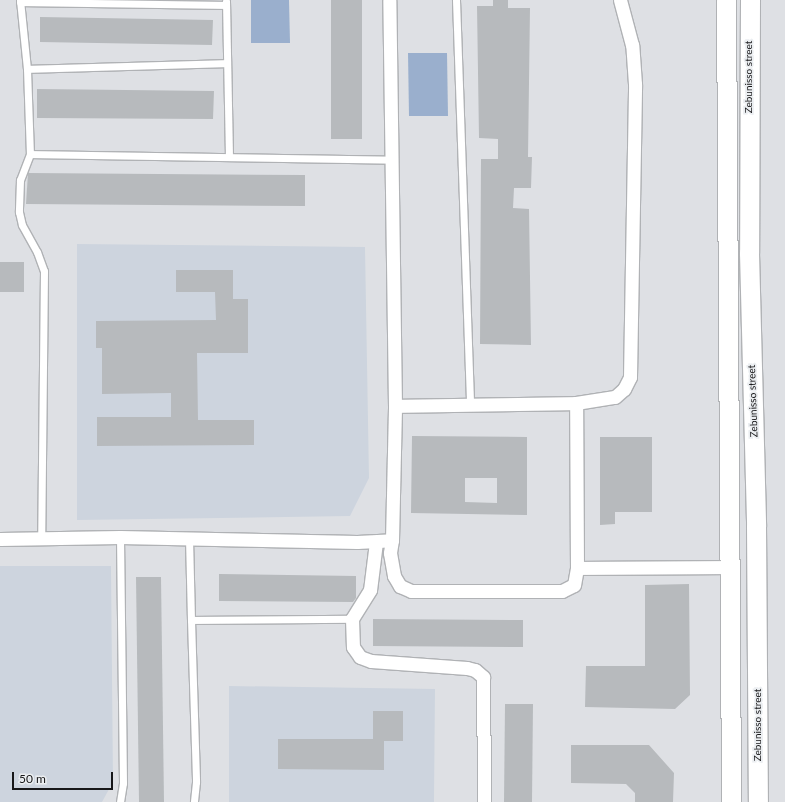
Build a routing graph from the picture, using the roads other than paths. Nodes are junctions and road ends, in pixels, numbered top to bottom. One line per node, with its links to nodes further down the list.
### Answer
1 (389, 0): 12 (street)
2 (456, 0): 14 (lane)
3 (620, 0): 13 (street)
4 (726, 0): 22 (main road)
5 (750, 0): 30 (main road, Zebunisso street)
6 (20, 1): 7 (lane); 9 (lane)
7 (226, 2): 8 (lane)
8 (228, 63): 9 (lane); 11 (lane)
9 (27, 70): 10 (lane)
10 (30, 154): 11 (lane); 16 (lane)
11 (228, 157): 12 (lane)
12 (392, 160): 15 (street)
13 (576, 402): 14 (street); 23 (street)
14 (470, 404): 15 (street)
15 (395, 406): 20 (street)
16 (41, 537): 17 (street); 19 (street)
17 (120, 537): 18 (street); 26 (lane)
18 (189, 538): 21 (street); 25 (lane)
19 (0, 539)
20 (392, 540): 21 (street); 23 (street)
21 (376, 542): 24 (street)
22 (730, 567): 23 (street); 29 (main road)
23 (577, 568)
24 (352, 618): 25 (lane); 28 (street)
25 (191, 620): 27 (lane)
26 (120, 802)
27 (194, 802)
28 (484, 802)
29 (731, 802)
30 (758, 802)

